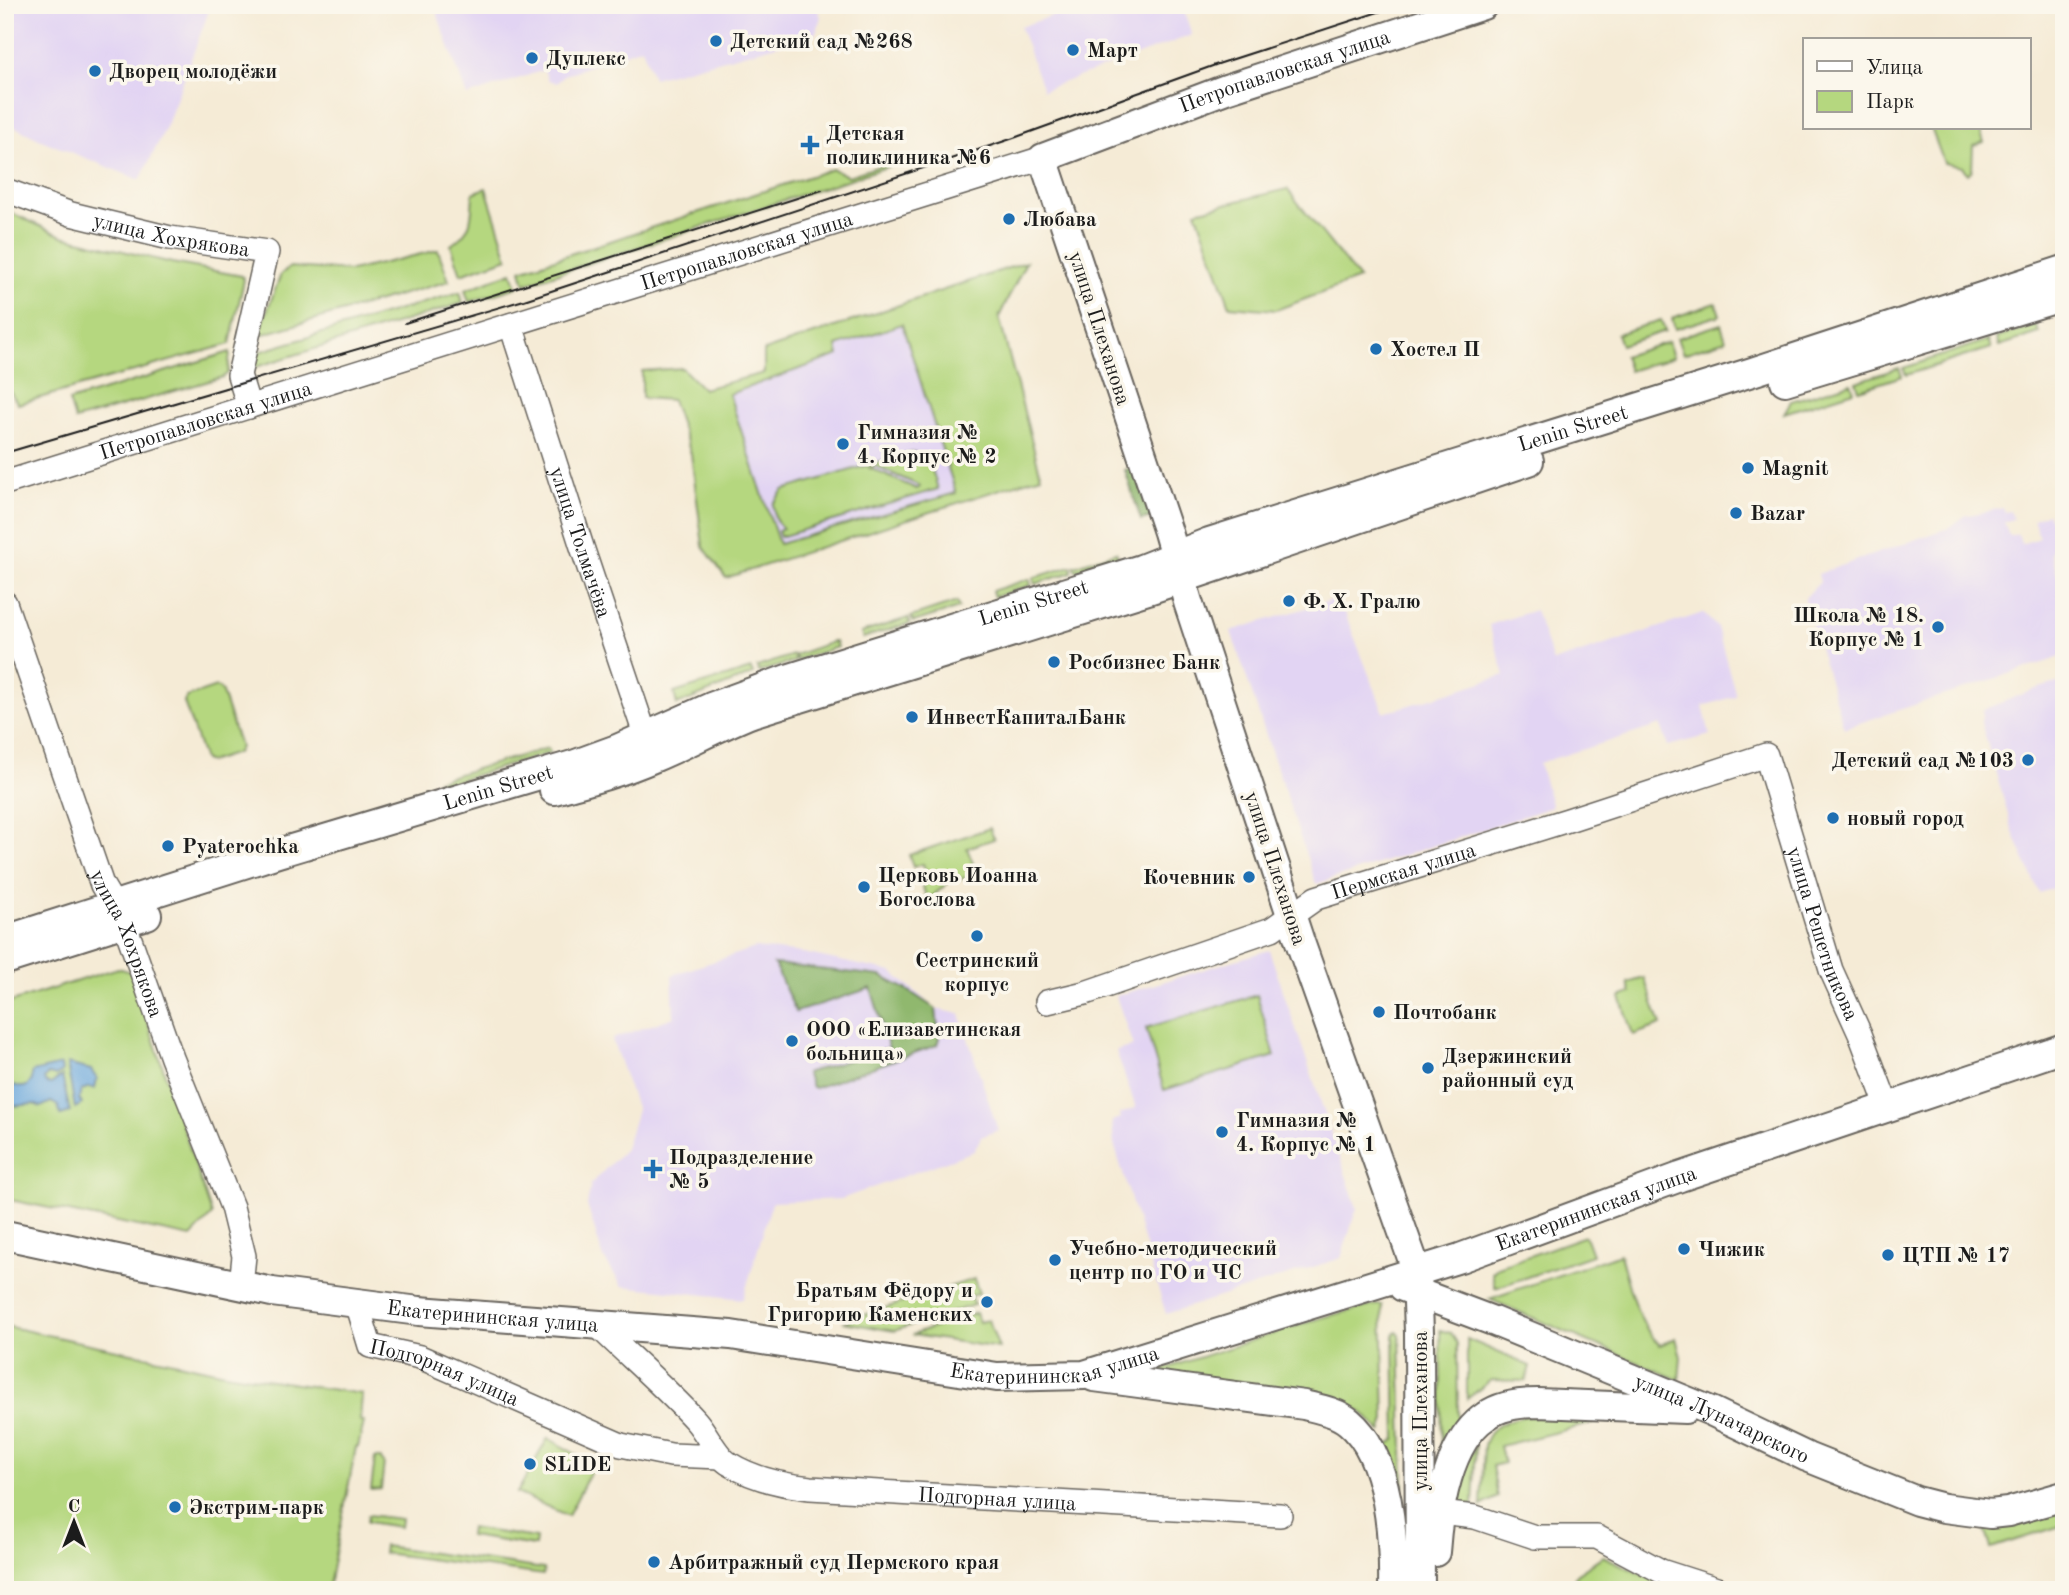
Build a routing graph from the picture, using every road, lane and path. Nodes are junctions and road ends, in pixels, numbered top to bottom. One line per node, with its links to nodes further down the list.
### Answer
1 (1483, 5): 2 (main road, Петропавловская улица)
2 (1043, 159): 6 (street, Петропавловская улица); 9 (main road, улица Плеханова)
3 (5, 190): 7 (street, улица Хохрякова)
4 (2064, 270): 9 (main road, Lenin Street)
5 (2064, 296): 9 (main road, Lenin Street)
6 (511, 325): 7 (street, Петропавловская улица); 11 (street, улица Толмачёва)
7 (249, 407): 8 (street, Петропавловская улица)
8 (5, 483)
9 (1178, 567): 11 (main road, Lenin Street); 14 (main road, улица Плеханова)
10 (5, 603): 13 (street, улица Хохрякова)
11 (649, 747): 13 (main road, Lenin Street)
12 (1766, 755): 14 (street, Пермская улица); 19 (street, улица Решетникова)
13 (118, 914): 15 (main road, Lenin Street); 16 (main road, Lenin Street); 22 (street, улица Хохрякова)
14 (1292, 915): 17 (street, Пермская улица); 21 (main road, улица Плеханова)
15 (5, 940)
16 (5, 960)
17 (1047, 1003)
18 (2064, 1048): 19 (main road, Екатерининская улица)
19 (1888, 1108): 21 (main road, Екатерининская улица)
20 (5, 1235): 22 (main road, Екатерининская улица)
21 (1417, 1282): 25 (main road, Екатерининская улица); 26 (main road, улица Луначарского); 32 (main road, улица Плеханова)
22 (241, 1285): 23 (main road, Екатерининская улица)
23 (357, 1303): 24 (main road, Екатерининская улица); 27 (street, Подгорная улица)
24 (599, 1327): 25 (main road, Екатерининская улица); 27 (street, Подгорная улица)
25 (1084, 1376): 31 (main road)
26 (1712, 1411): 28 (main road, улица Луначарского); 29 (main road)
27 (721, 1457): 30 (street, Подгорная улица)
28 (2064, 1496)
29 (1440, 1513): 33 (main road); 34 (street)
30 (1280, 1515)
31 (1393, 1590)
32 (1420, 1590)
33 (1434, 1590)
34 (1720, 1590)

